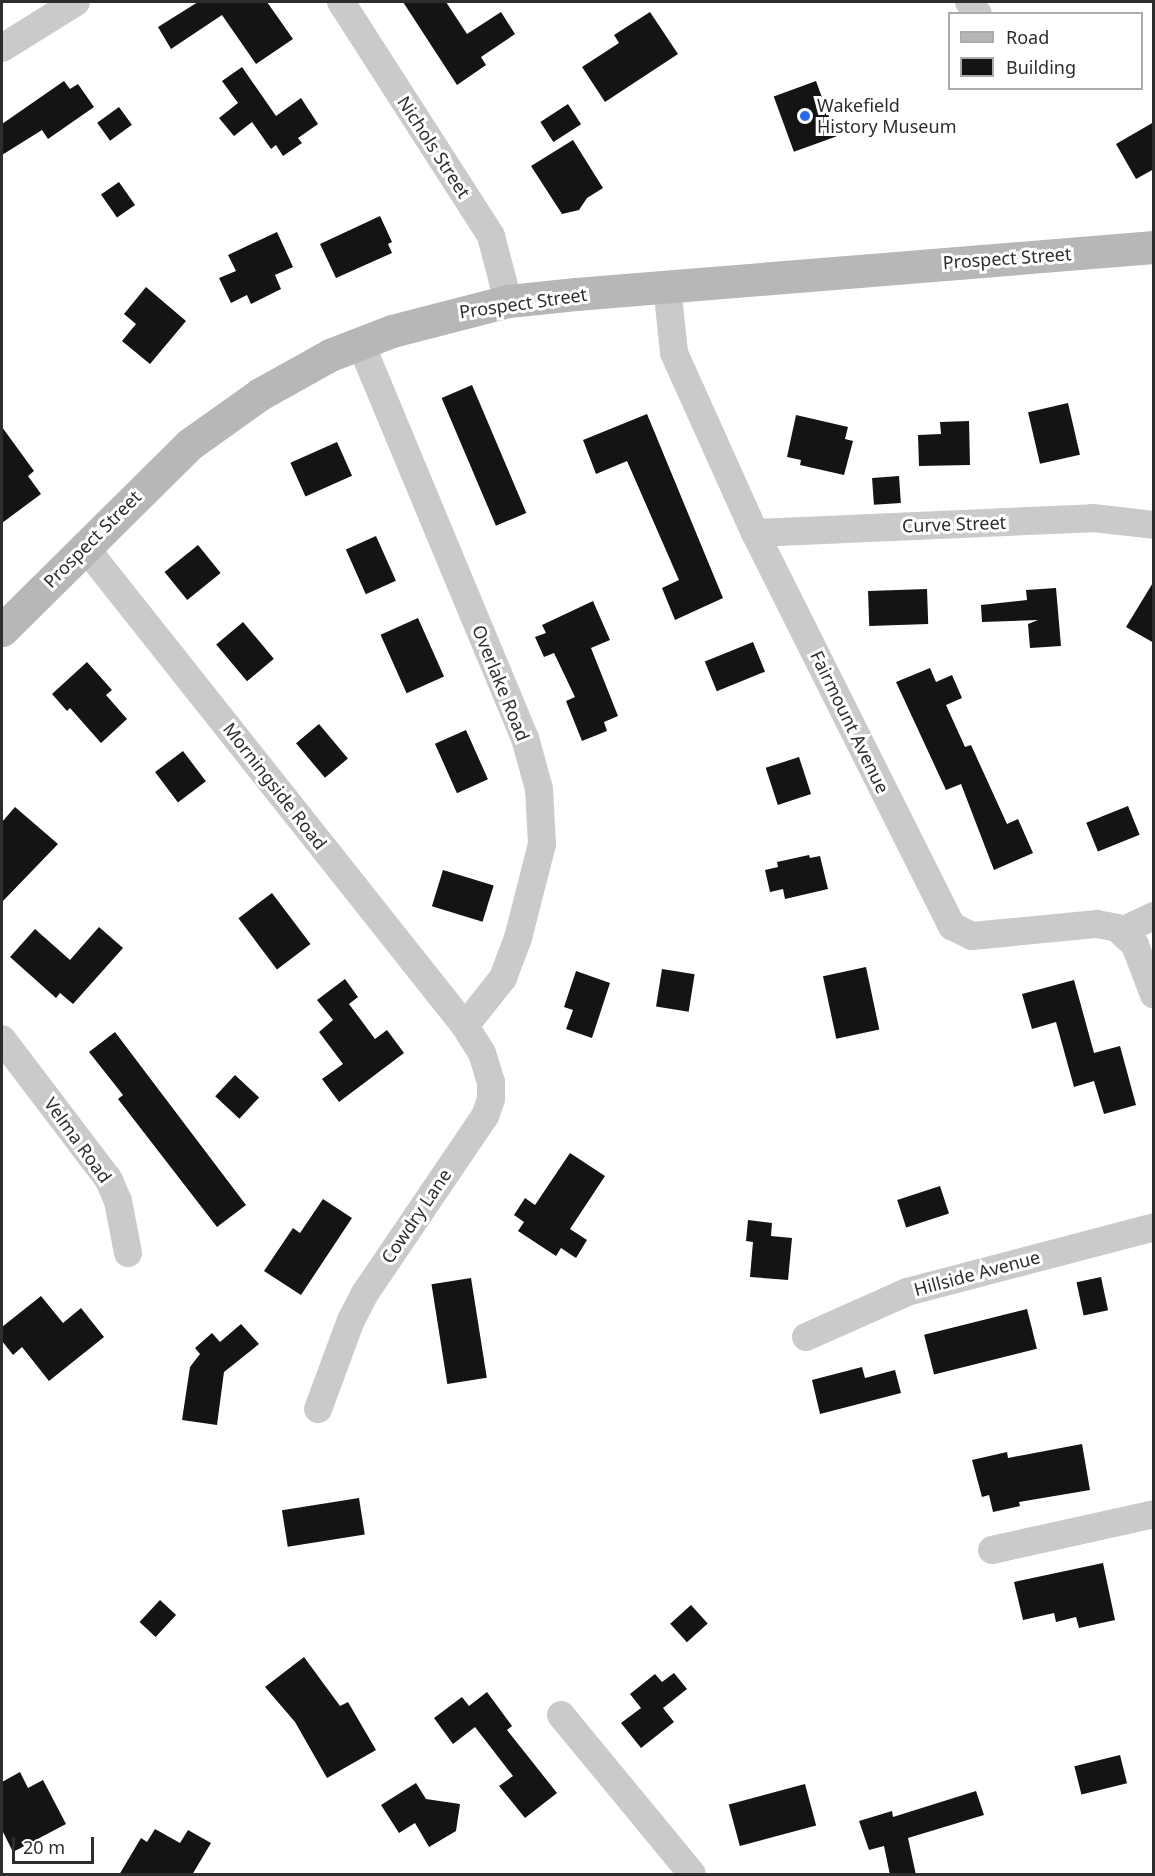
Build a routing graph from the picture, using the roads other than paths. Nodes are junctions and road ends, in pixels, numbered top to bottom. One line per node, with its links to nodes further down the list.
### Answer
1 (76, 2): 3 (street)
2 (341, 2): 6 (street, Nichols Street)
3 (2, 48)
4 (1154, 247): 5 (main road, Prospect Street)
5 (667, 286): 6 (main road, Prospect Street); 9 (street, Fairmount Avenue)
6 (508, 301): 7 (main road, Prospect Street)
7 (360, 342): 10 (main road, Prospect Street); 15 (street, Overlake Road)
8 (1154, 525): 9 (street, Curve Street)
9 (754, 533): 13 (street, Fairmount Avenue)
10 (84, 546): 11 (main road, Prospect Street); 15 (street, Morningside Road)
11 (2, 630)
12 (1154, 916): 13 (street)
13 (1124, 930): 14 (street)
14 (1154, 995)
15 (465, 1026): 20 (street, Cowdry Lane)
16 (2, 1039): 18 (street, Velma Road)
17 (1154, 1227): 19 (street, Hillside Avenue)
18 (128, 1253)
19 (806, 1337)
20 (318, 1410)
21 (1154, 1514): 22 (street)
22 (992, 1550)
23 (561, 1715): 24 (street)
24 (692, 1875)

